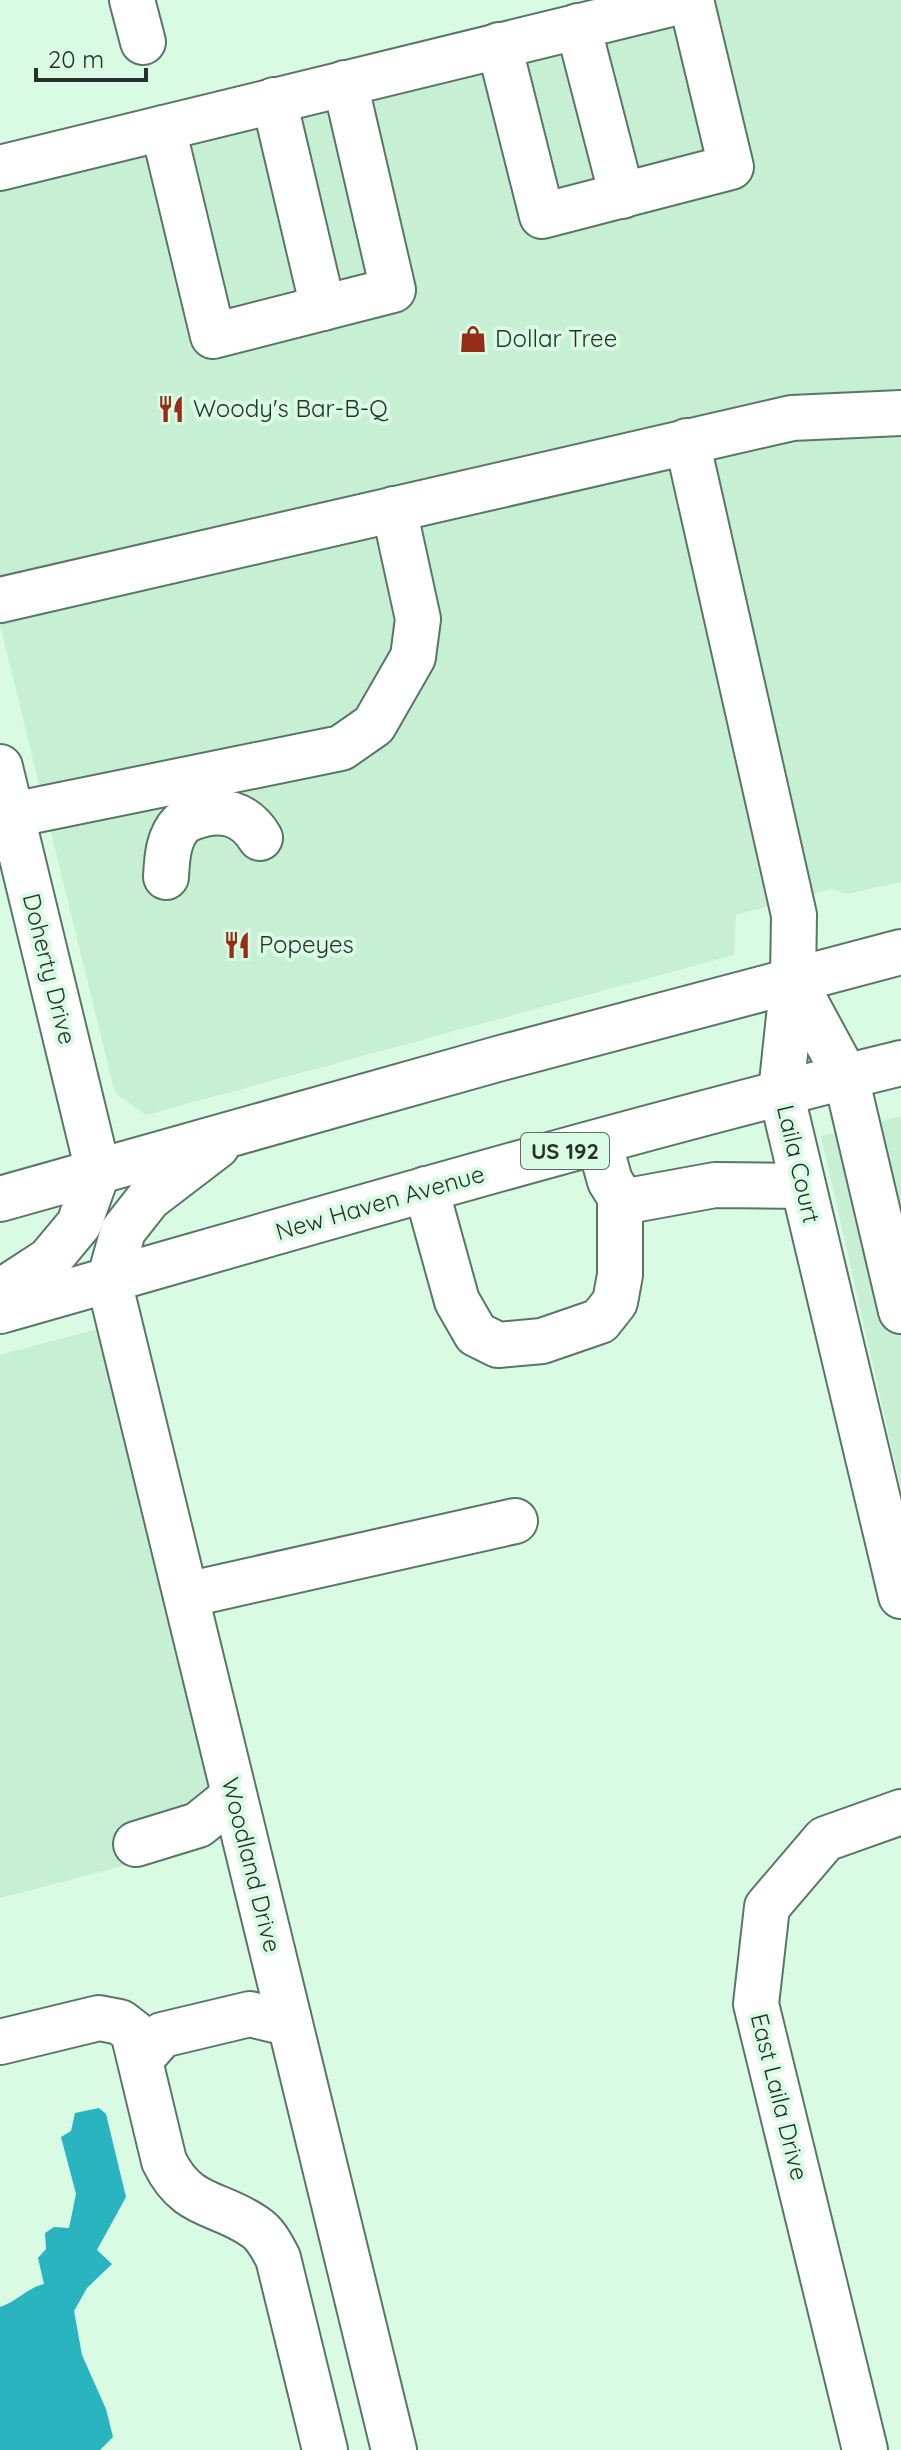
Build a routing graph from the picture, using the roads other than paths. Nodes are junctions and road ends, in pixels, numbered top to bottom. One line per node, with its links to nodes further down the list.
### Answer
1 (132, 0): 4 (street)
2 (689, 0): 3 (street); 10 (street)
3 (578, 26): 5 (street); 10 (street)
4 (143, 42)
5 (499, 45): 6 (street); 10 (street)
6 (345, 83): 7 (street); 11 (street)
7 (274, 100): 8 (street); 11 (street)
8 (163, 128): 9 (street); 11 (street)
9 (0, 168)
10 (622, 196)
11 (323, 308)
12 (901, 413): 13 (street)
13 (687, 441): 14 (street); 21 (street, Laila Court)
14 (394, 509): 15 (street); 17 (street)
15 (0, 600)
16 (0, 767): 17 (street, Doherty Drive)
17 (12, 815): 27 (street, Doherty Drive)
18 (260, 838): 19 (street)
19 (166, 877)
20 (901, 952): 21 (street)
21 (793, 979): 23 (street); 24 (street, Laila Court); 25 (street)
22 (901, 1063): 23 (street, New Haven Avenue / US 192)
23 (846, 1077): 24 (street, New Haven Avenue / US 192); 35 (street)
24 (781, 1092): 26 (street, New Haven Avenue / US 192); 28 (street, Laila Court)
25 (234, 1133): 27 (street); 32 (street)
26 (599, 1142): 29 (street, New Haven Avenue / US 192); 30 (street)
27 (98, 1171): 31 (street); 33 (street)
28 (803, 1186): 30 (street); 38 (street, Laila Court)
29 (426, 1189): 30 (street); 32 (street, New Haven Avenue / US 192)
30 (620, 1197)
31 (0, 1199)
32 (109, 1281): 34 (street, New Haven Avenue / US 192); 37 (street, Woodland Drive)
33 (0, 1292)
34 (0, 1311)
35 (901, 1311)
36 (515, 1521): 37 (street)
37 (186, 1595): 39 (street, Woodland Drive)
38 (901, 1596)
39 (234, 1796): 41 (street); 42 (street, Woodland Drive)
40 (901, 1812): 47 (street, East Laila Drive)
41 (136, 1844)
42 (281, 2018): 44 (street); 46 (street, Woodland Drive)
43 (0, 2042): 44 (street)
44 (143, 2054): 45 (street)
45 (325, 2450)
46 (394, 2450)
47 (865, 2450)

